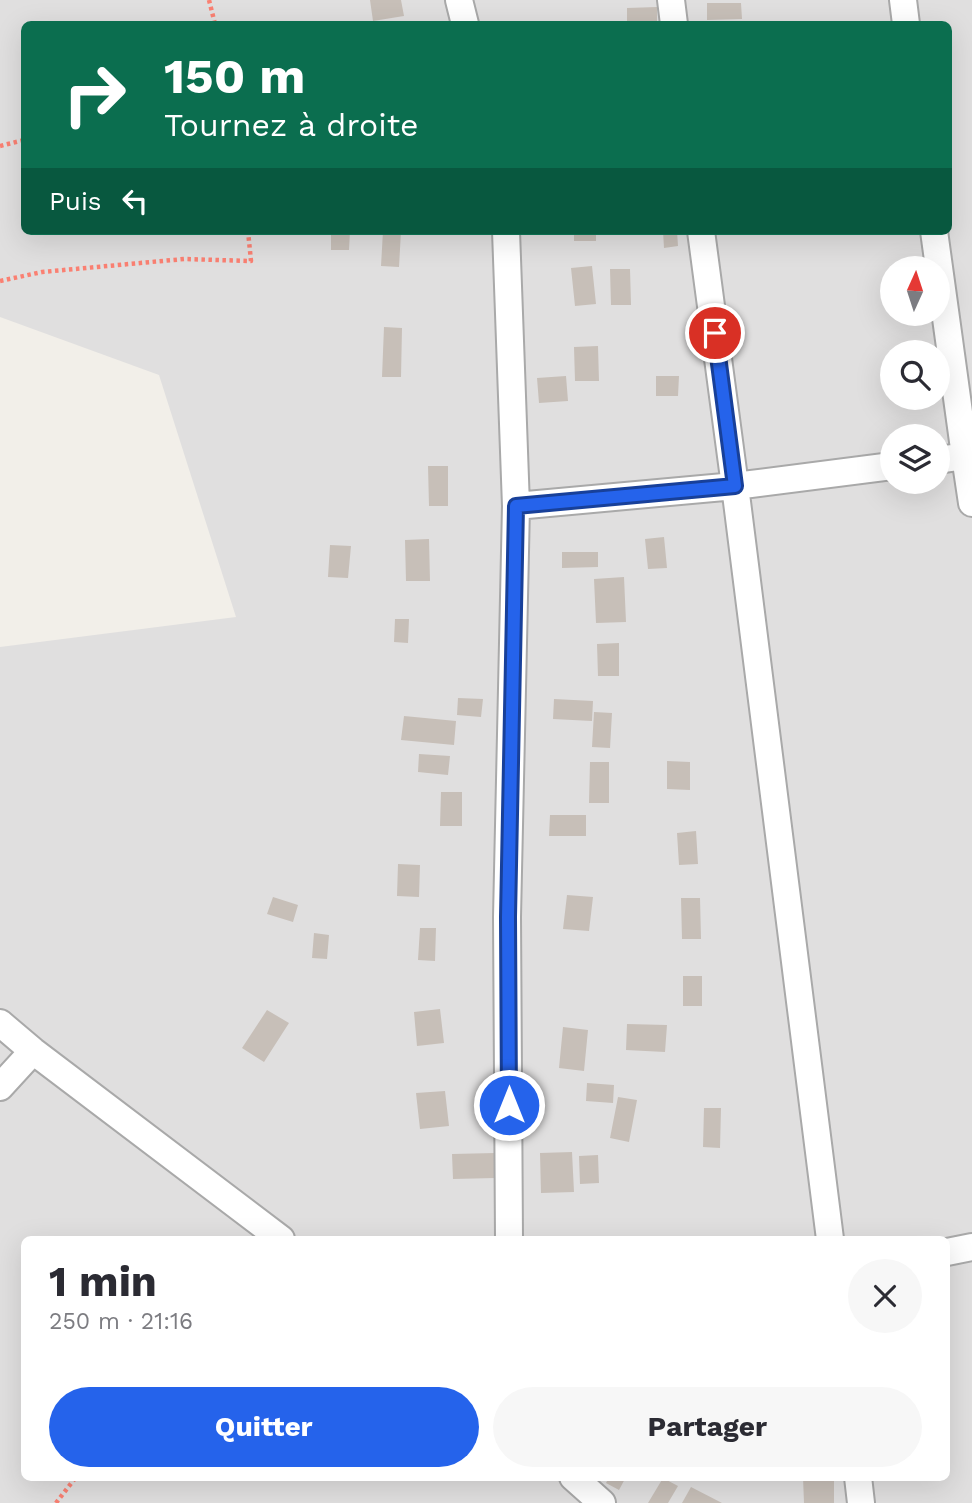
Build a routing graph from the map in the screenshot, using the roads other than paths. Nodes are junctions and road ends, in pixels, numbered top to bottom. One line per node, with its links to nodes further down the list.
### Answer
1 (459, 0): 4 (street)
2 (671, 0): 5 (street)
3 (903, 0): 6 (street)
4 (465, 21)
5 (674, 21)
6 (906, 21)
7 (506, 235): 15 (street)
8 (702, 235): 13 (street)
9 (935, 235): 10 (street)
10 (969, 456): 11 (street); 14 (street)
11 (950, 458)
12 (880, 468): 13 (street)
13 (735, 486): 15 (street); 21 (street)
14 (972, 503)
15 (516, 506): 20 (street)
16 (0, 1023): 17 (street)
17 (33, 1051): 18 (street); 19 (street)
18 (0, 1087)
19 (277, 1236)
20 (509, 1236)
21 (830, 1236)
22 (972, 1247): 23 (street)
23 (950, 1251)
24 (577, 1481): 26 (street)
25 (858, 1481): 27 (street)
26 (602, 1503)
27 (861, 1503)

